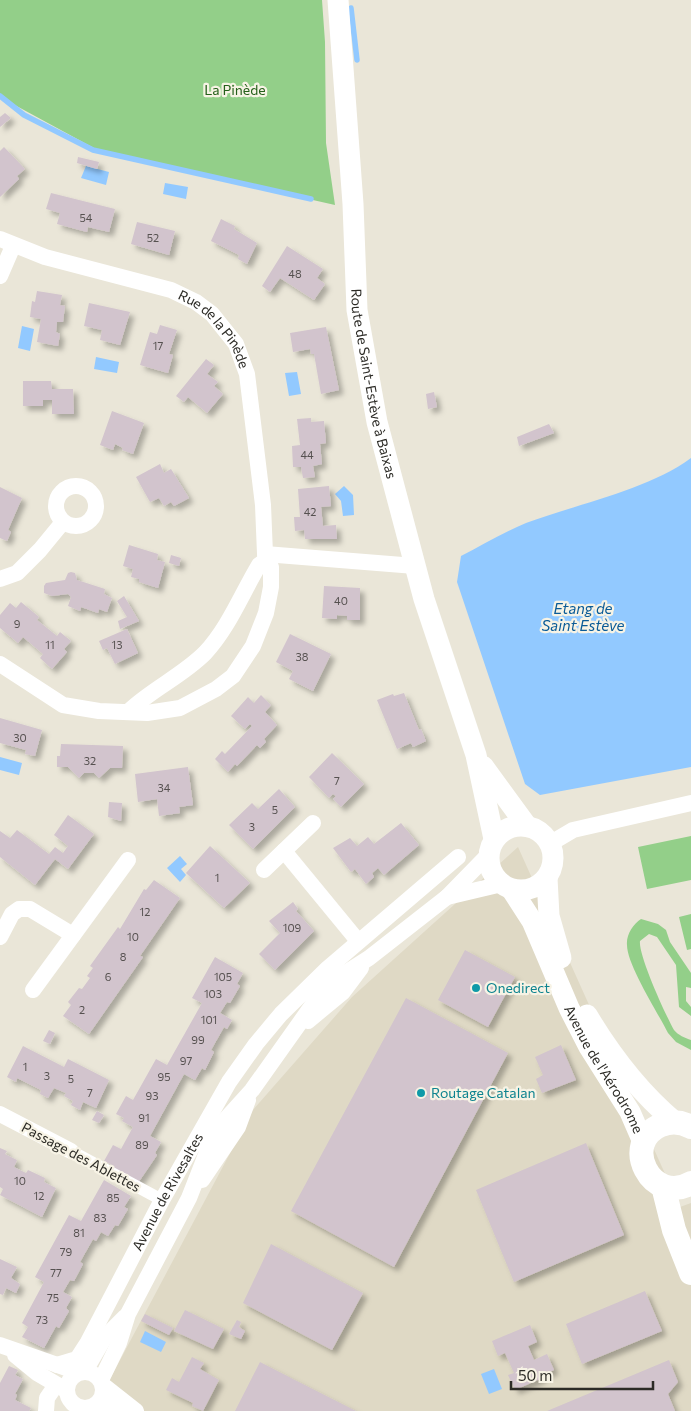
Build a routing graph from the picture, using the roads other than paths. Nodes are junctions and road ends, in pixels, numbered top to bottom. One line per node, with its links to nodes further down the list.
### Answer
1 (338, 0): 6 (street, Route de Saint-Estève à Baixas)
2 (7, 242): 3 (street); 5 (street, Rue de la Pinède)
3 (0, 276)
4 (63, 522): 7 (street)
5 (265, 557): 6 (street); 9 (street); 9 (street, Rue de la Pinède)
6 (415, 566): 10 (street, Route de Saint-Estève à Baixas)
7 (0, 579)
8 (0, 664): 9 (street, Rue de la Pinède)
9 (129, 711)
10 (476, 755): 13 (street, Route de Saint-Estève à Baixas); 15 (street, Route de Saint-Estève à Baixas)
11 (691, 803): 14 (street)
12 (313, 823): 16 (street)
13 (526, 825): 14 (street); 15 (street)
14 (551, 844): 20 (street)
15 (491, 847): 21 (street); 22 (street, Avenue de Rivesaltes)
16 (284, 851): 19 (street); 25 (street)
17 (458, 857): 25 (street, Avenue de Rivesaltes)
18 (128, 860): 23 (street)
19 (264, 870)
20 (548, 878): 21 (street); 30 (street, Avenue de l'Aérodrome)
21 (507, 887): 22 (street, Avenue de Rivesaltes); 31 (street, Avenue de l'Aérodrome)
22 (447, 897): 28 (street, Avenue de Rivesaltes)
23 (73, 935): 24 (street); 26 (street)
24 (0, 937)
25 (358, 941): 27 (street, Avenue de Rivesaltes)
26 (33, 990)
27 (281, 1014): 28 (street); 35 (street, Avenue de Rivesaltes)
28 (298, 1029): 37 (street, Avenue de Rivesaltes)
29 (0, 1114): 32 (street, Passage des Ablettes)
30 (683, 1125): 31 (main road)
31 (643, 1142): 34 (main road)
32 (71, 1151): 35 (street, Passage des Ablettes)
33 (691, 1183): 34 (main road)
34 (663, 1186): 36 (main road)
35 (162, 1200): 39 (street, Avenue de Rivesaltes)
36 (691, 1273)
37 (128, 1314): 40 (street, Avenue de Rivesaltes); 41 (street, Avenue de Rivesaltes)
38 (4, 1347): 39 (street); 42 (street)
39 (57, 1365): 40 (street)
40 (82, 1372): 41 (street); 42 (street)
41 (102, 1382): 43 (street); 46 (street)
42 (64, 1397): 43 (street); 44 (street)
43 (89, 1408): 45 (street)
44 (46, 1411)
45 (123, 1411)
46 (136, 1411)

